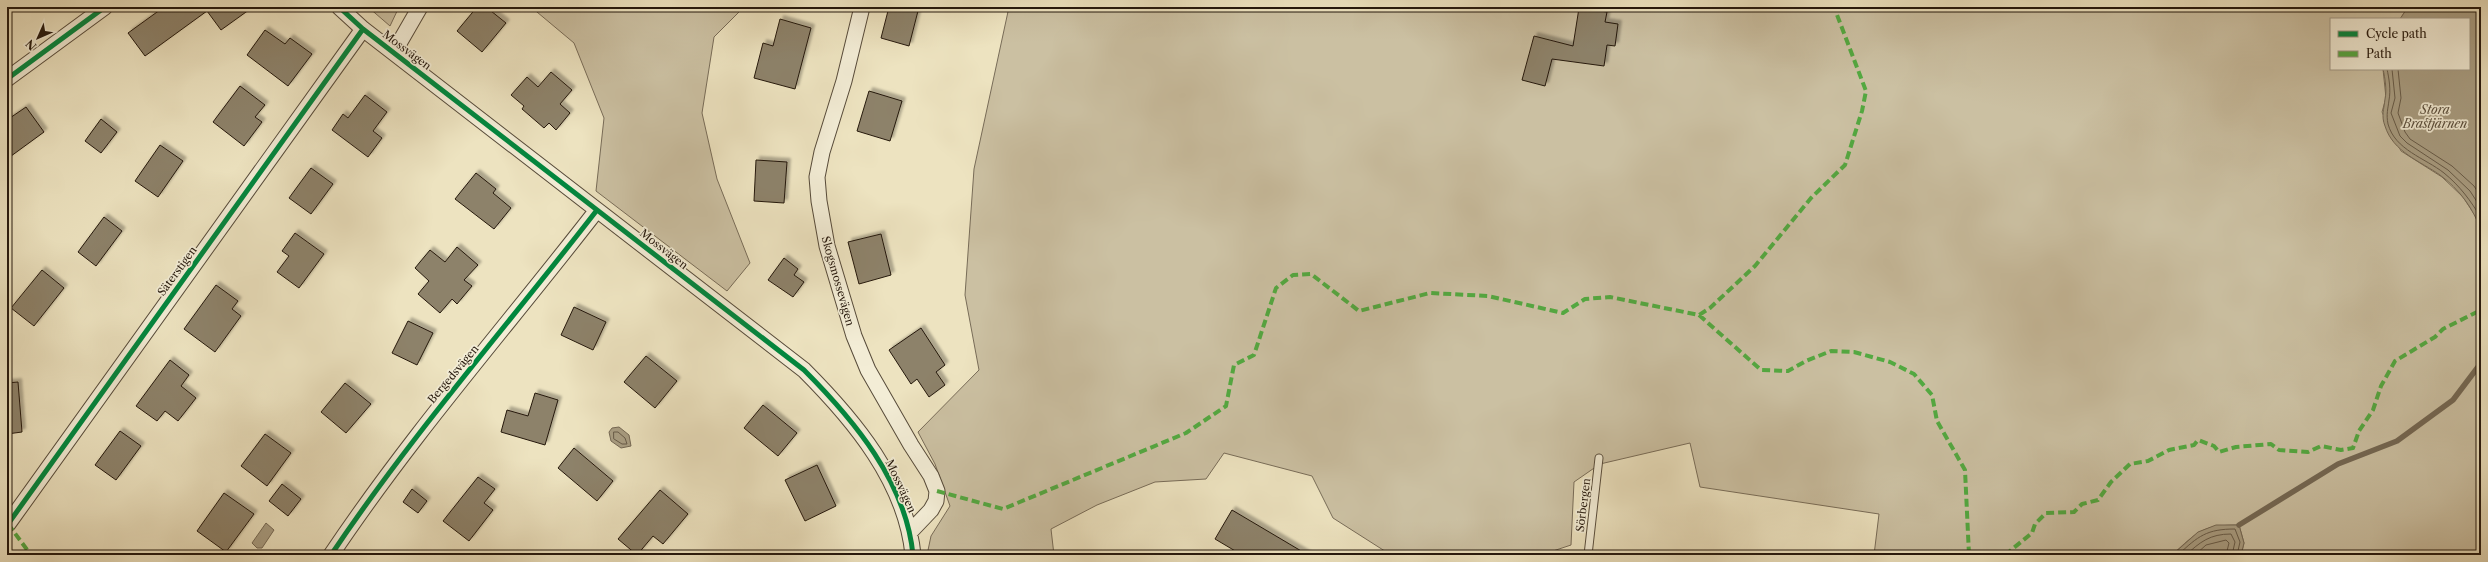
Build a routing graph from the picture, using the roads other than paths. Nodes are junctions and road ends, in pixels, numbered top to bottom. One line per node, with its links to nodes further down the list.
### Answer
1 (106, 7): 7 (street)
2 (339, 7): 5 (street, Mossvägen)
3 (420, 7): 6 (street)
4 (862, 7): 11 (street, Skogsmossevägen)
5 (363, 29): 6 (street, Mossvägen); 10 (street, Säterstigen)
6 (394, 52): 8 (street, Mossvägen)
7 (7, 79)
8 (597, 210): 11 (street, Mossvägen); 12 (street, Bergedsvägen)
9 (1600, 458): 14 (lane, Sörbergen)
10 (7, 524)
11 (911, 531): 13 (street, Mossvägen)
12 (331, 555)
13 (913, 555)
14 (1588, 555)

